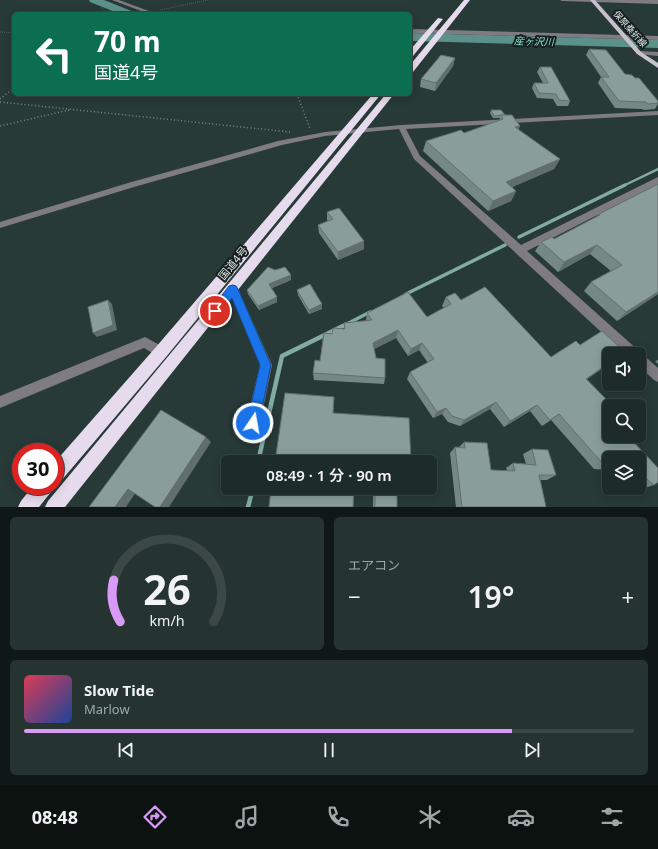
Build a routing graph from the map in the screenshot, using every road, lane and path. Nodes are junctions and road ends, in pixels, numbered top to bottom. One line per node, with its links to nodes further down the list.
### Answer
1 (114, 0): 9 (street)
2 (208, 0): 10 (path)
3 (467, 0): 15 (highway)
4 (562, 0): 5 (street)
5 (592, 0): 6 (street); 17 (main road, 保原桑折線)
6 (658, 2)
7 (101, 7): 8 (path)
8 (105, 12)
9 (149, 12)
10 (156, 12)
11 (446, 12): 13 (highway)
12 (412, 31): 13 (street)
13 (430, 31): 15 (street); 19 (highway)
14 (0, 32): 16 (path)
15 (441, 32): 17 (street); 23 (highway)
16 (12, 34)
17 (626, 38): 18 (street); 20 (main road, 保原桑折線)
18 (658, 38)
19 (412, 52)
20 (639, 53): 21 (street); 22 (main road, 保原桑折線)
21 (658, 54)
22 (658, 66)
23 (412, 68)
24 (12, 90): 28 (path)
25 (299, 96): 36 (path)
26 (375, 96): 35 (highway, 国道4号)
27 (388, 96): 34 (highway, 国道4号)
28 (0, 99)
29 (0, 102): 30 (path)
30 (71, 110): 32 (path); 36 (path)
31 (658, 112): 33 (street)
32 (0, 126)
33 (401, 127): 34 (street); 39 (street)
34 (361, 130): 35 (street); 40 (highway, 国道4号)
35 (346, 132): 36 (street); 42 (highway, 国道4号)
36 (312, 137): 38 (street)
37 (658, 180): 39 (street)
38 (0, 225)
39 (520, 250): 41 (street)
40 (233, 289): 46 (street); 50 (highway, 国道4号)
41 (626, 347)
42 (161, 352): 45 (street); 47 (highway, 国道4号)
43 (646, 365): 44 (street)
44 (658, 376)
45 (0, 402)
46 (253, 423)
47 (64, 465)
48 (37, 495): 49 (highway)
49 (27, 507)
50 (54, 507)

